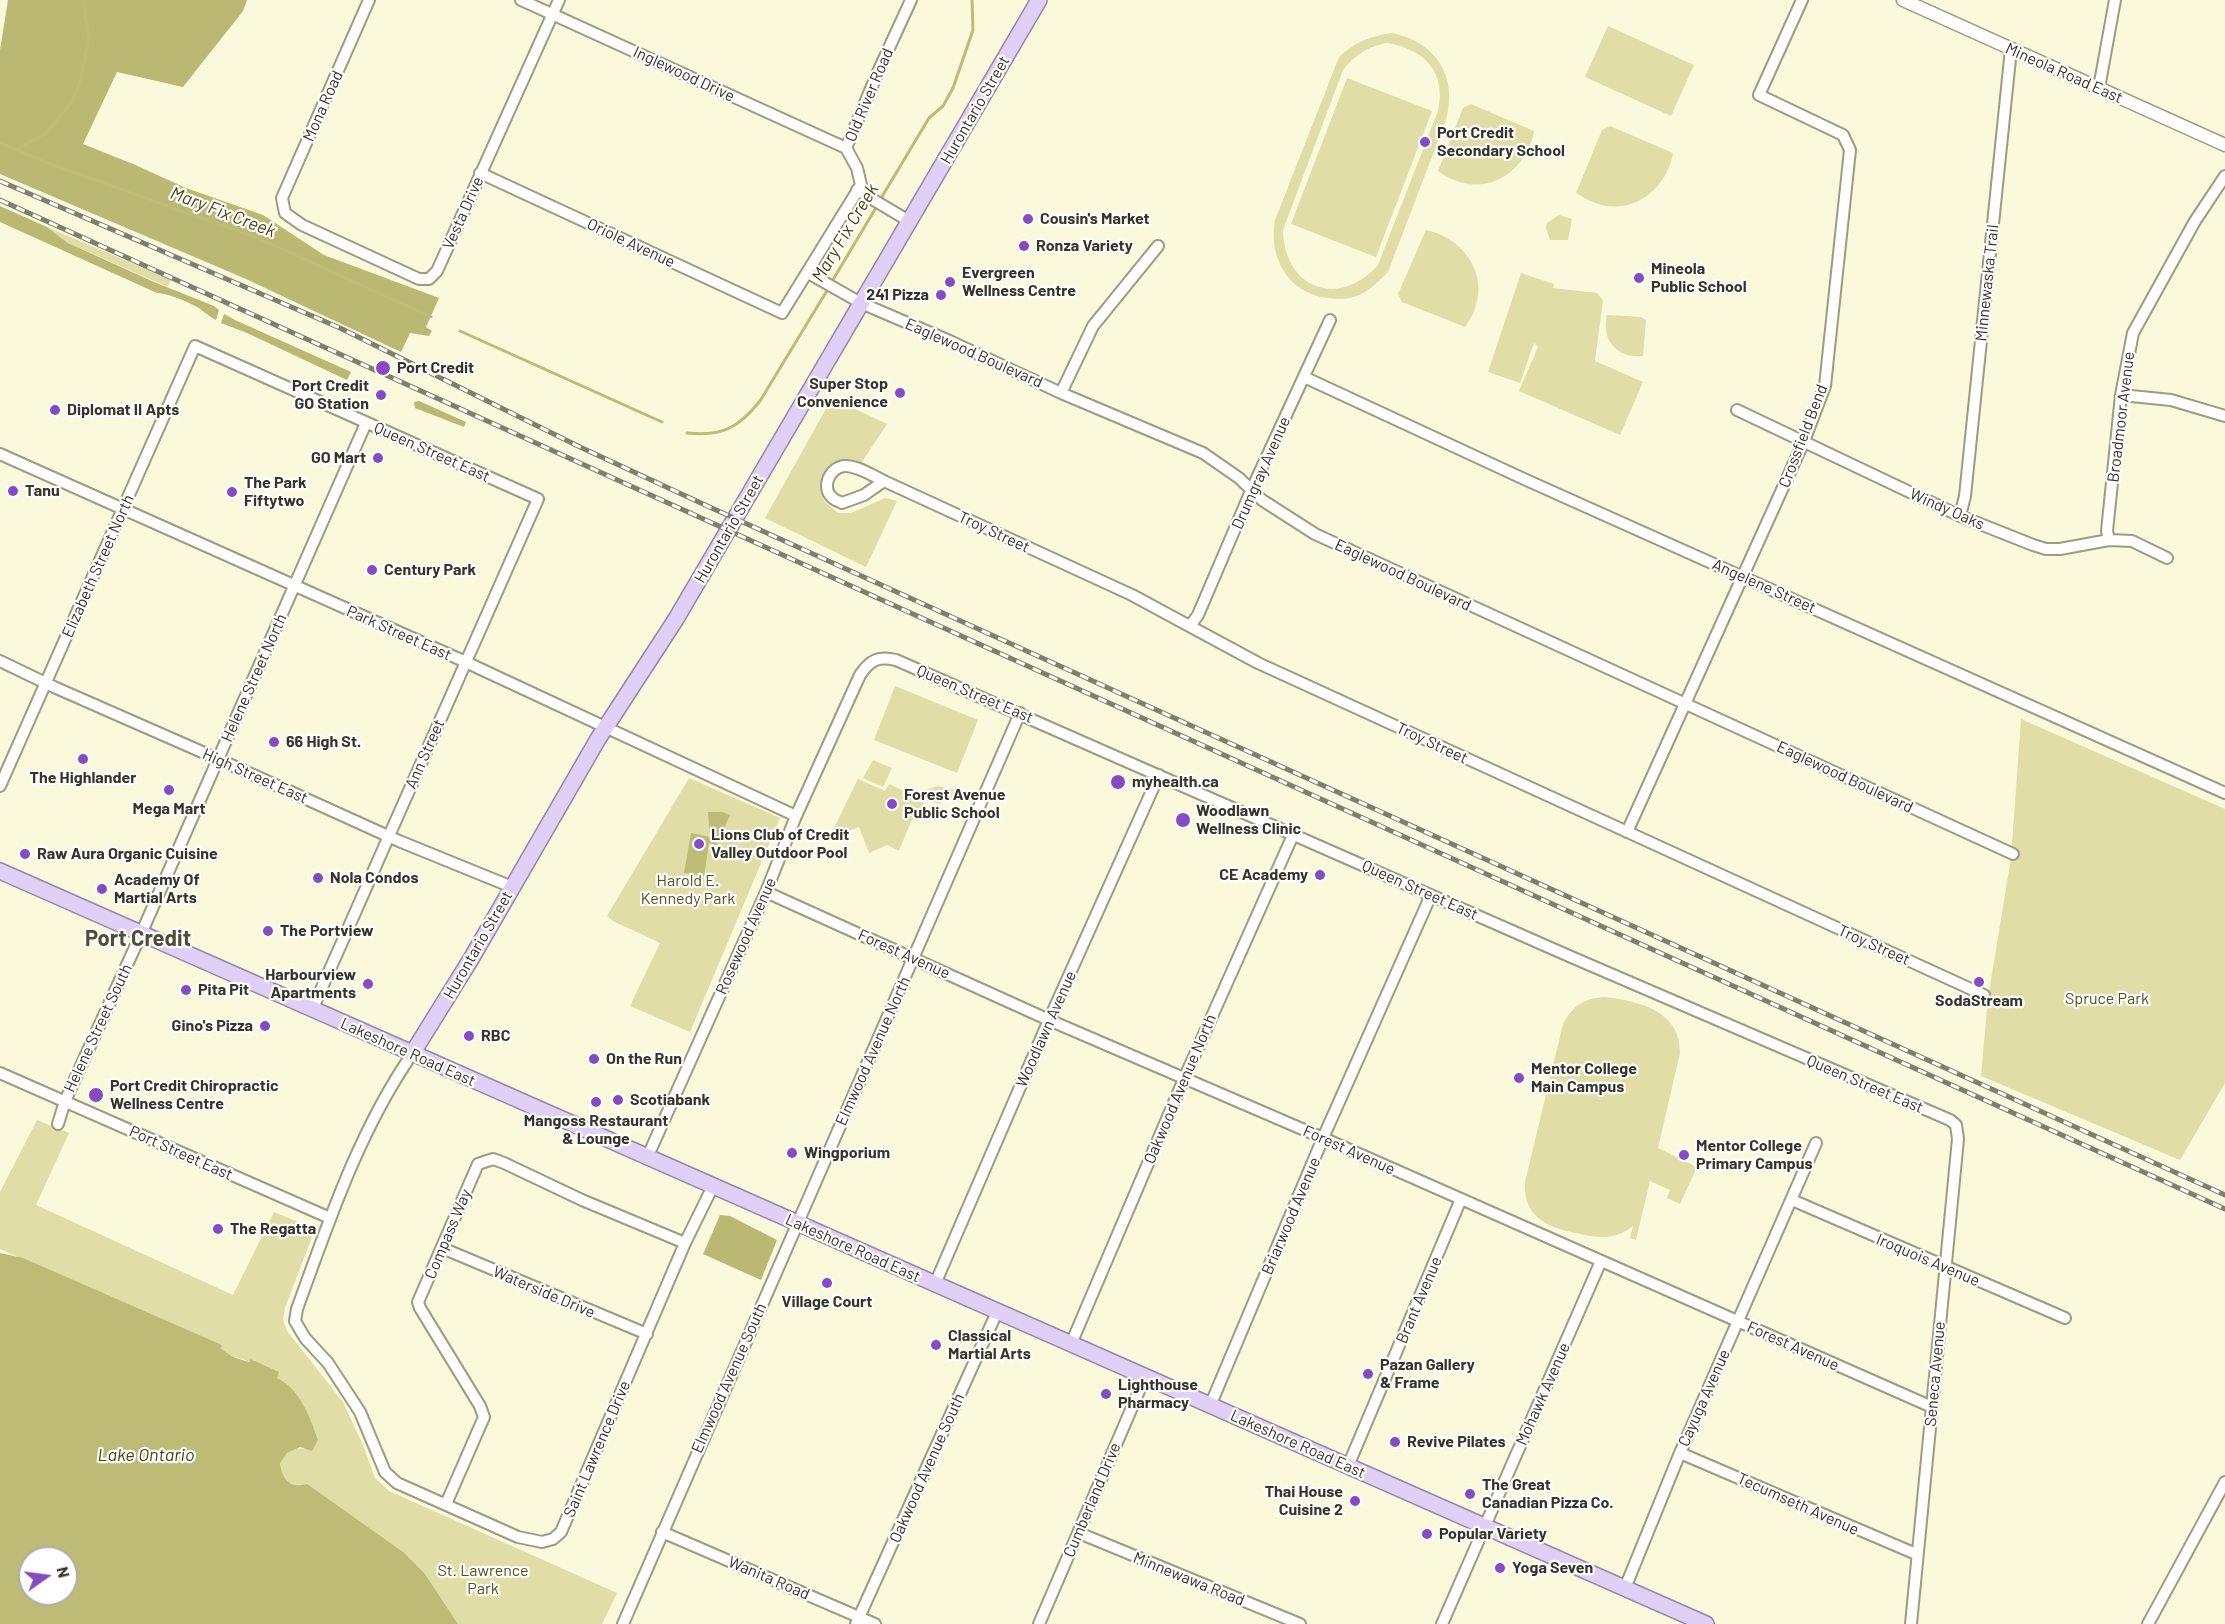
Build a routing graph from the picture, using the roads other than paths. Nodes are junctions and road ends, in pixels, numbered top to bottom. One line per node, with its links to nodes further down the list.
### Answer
1 (369, 0): 17 (street, Mona Road)
2 (521, 0): 9 (street, Inglewood Drive)
3 (559, 0): 9 (street, Vesta Drive)
4 (911, 0): 13 (street, Old River Road)
5 (1040, 0): 18 (main road, Hurontario Street)
6 (1802, 0): 30 (street, Crossfield Bend)
7 (1902, 0): 10 (street, Mineola Road East)
8 (2115, 0): 11 (street)
9 (553, 14): 13 (street, Inglewood Drive); 14 (street, Vesta Drive)
10 (2011, 49): 11 (street, Mineola Road East); 36 (street, Minnewaska Trail)
11 (2099, 88): 12 (street, Mineola Road East)
12 (2225, 145)
13 (846, 148): 16 (street, Old River Road)
14 (480, 173): 17 (street, Vesta Drive); 20 (street, Oriole Avenue)
15 (2225, 176): 26 (street, Broadmoor Avenue)
16 (857, 190): 18 (street); 20 (street)
17 (285, 213)
18 (909, 222): 21 (main road, Hurontario Street)
19 (1158, 246): 25 (street)
20 (808, 273): 21 (street, Eaglewood Boulevard)
21 (861, 303): 25 (street, Eaglewood Boulevard); 48 (main road, Hurontario Street)
22 (1330, 320): 24 (street, Drumgray Avenue)
23 (195, 346): 29 (street, Queen Street East); 35 (street, Elizabeth Street North)
24 (1304, 377): 33 (street, Drumgray Avenue); 39 (street, Angelene Street)
25 (1061, 393): 33 (street, Eaglewood Boulevard)
26 (2121, 395): 28 (street); 37 (street, Broadmoor Avenue)
27 (1737, 410): 30 (street, Windy Oaks)
28 (2225, 416)
29 (366, 423): 34 (street, Queen Street East); 40 (street, Helene Street North)
30 (1804, 441): 36 (street, Windy Oaks); 39 (street, Crossfield Bend)
31 (0, 454): 35 (street, Park Street East)
32 (884, 481): 32 (street, Troy Street); 41 (street, Troy Street)
33 (1251, 491): 41 (street, Drumgray Avenue); 46 (street, Eaglewood Boulevard)
34 (538, 499): 44 (street, Ann Street)
35 (123, 509): 40 (street, Park Street East); 45 (street, Elizabeth Street North)
36 (1960, 516): 37 (street, Windy Oaks)
37 (2109, 540): 38 (street, Windy Oaks)
38 (2167, 558)
39 (1742, 576): 46 (street, Crossfield Bend); 52 (street, Angelene Street)
40 (294, 586): 44 (street, Park Street East); 49 (street, Helene Street North)
41 (1190, 626): 54 (street, Troy Street)
42 (882, 657): 47 (street, Queen Street East); 53 (street, Rosewood Avenue)
43 (0, 661): 45 (street, High Street East)
44 (466, 663): 48 (street, Park Street East); 56 (street, Ann Street)
45 (46, 682): 49 (street, High Street East); 51 (street, Elizabeth Street North)
46 (1683, 703): 54 (street, Crossfield Bend); 57 (street, Eaglewood Boulevard)
47 (1020, 713): 50 (street, Queen Street East); 63 (street, Elmwood Avenue North)
48 (606, 727): 53 (street, Park Street East); 59 (main road, Hurontario Street)
49 (218, 759): 56 (street, High Street East); 62 (street, Helene Street North)
50 (1159, 775): 55 (street, Queen Street East); 66 (street, Woodlawn Avenue)
51 (0, 786)
52 (2225, 793)
53 (796, 816): 60 (street, Rosewood Avenue)
54 (1627, 832): 64 (street, Troy Street)
55 (1293, 835): 61 (street, Queen Street East); 69 (street, Oakwood Avenue North)
56 (389, 837): 59 (street, High Street East); 65 (street, Ann Street)
57 (2013, 854)
58 (0, 871): 62 (main road, Lakeshore Road East)
59 (512, 887): 67 (main road, Hurontario Street)
60 (766, 892): 63 (street, Forest Avenue); 75 (street, Rosewood Avenue)
61 (1431, 895): 72 (street, Queen Street East); 73 (street, Briarwood Avenue)
62 (141, 934): 65 (main road, Lakeshore Road East); 70 (street, Helene Street South)
63 (913, 957): 66 (street, Forest Avenue); 80 (street, Elmwood Avenue North)
64 (1984, 995)
65 (312, 1010): 67 (main road, Lakeshore Road East)
66 (1049, 1020): 69 (street, Forest Avenue); 85 (street, Woodlawn Avenue)
67 (412, 1054): 75 (main road, Lakeshore Road East); 79 (street, Saint Lawrence Drive)
68 (0, 1072): 70 (street, Port Street East)
69 (1184, 1079): 73 (street, Forest Avenue); 90 (street, Oakwood Avenue North)
70 (65, 1101): 71 (street, Helene Street South); 79 (street, Port Street East)
71 (58, 1124)
72 (1956, 1125): 84 (street, Seneca Avenue)
73 (1323, 1138): 77 (street, Forest Avenue); 92 (street, Briarwood Avenue)
74 (1816, 1143): 78 (street, Cayuga Avenue)
75 (647, 1158): 76 (main road, Lakeshore Road East)
76 (713, 1186): 80 (main road, Lakeshore Road East); 81 (street, Saint Lawrence Drive)
77 (1461, 1199): 83 (street, Forest Avenue); 95 (street, Brant Avenue)
78 (1792, 1200): 84 (street, Iroquois Avenue); 88 (street, Cayuga Avenue)
79 (330, 1218): 97 (street, Saint Lawrence Drive)
80 (797, 1224): 85 (main road, Lakeshore Road East); 99 (street, Elmwood Avenue South)
81 (685, 1243): 82 (street, Compass Way); 89 (street, Saint Lawrence Drive)
82 (442, 1248): 89 (street, Waterside Drive); 97 (street, Compass Way)
83 (1602, 1261): 88 (street, Forest Avenue); 98 (street, Mohawk Avenue)
84 (1946, 1268): 87 (street, Iroquois Avenue); 93 (street, Seneca Avenue)
85 (935, 1284): 86 (main road, Lakeshore Road East)
86 (998, 1312): 90 (main road, Lakeshore Road East); 103 (street, Oakwood Avenue South)
87 (2065, 1318)
88 (1738, 1322): 93 (street, Forest Avenue); 94 (street, Cayuga Avenue)
89 (647, 1334): 97 (street, Saint Lawrence Drive)
90 (1071, 1344): 91 (main road, Lakeshore Road East)
91 (1145, 1377): 92 (main road, Lakeshore Road East); 100 (street, Cumberland Drive)
92 (1210, 1406): 95 (main road, Lakeshore Road East)
93 (1932, 1407): 101 (street, Seneca Avenue)
94 (1680, 1453): 101 (street, Tecumseth Avenue); 102 (street, Cayuga Avenue)
95 (1348, 1466): 98 (main road, Lakeshore Road East)
96 (2225, 1482): 111 (street)
97 (446, 1504)
98 (1485, 1527): 102 (main road, Lakeshore Road East); 108 (street, Mohawk Avenue)
99 (662, 1532): 103 (street, Wanita Road); 104 (street, Elmwood Avenue South)
100 (1079, 1533): 106 (street, Cumberland Drive); 107 (street, Minnewawa Road)
101 (1916, 1554): 110 (street, Seneca Avenue)
102 (1625, 1588): 109 (main road, Lakeshore Road East)
103 (858, 1620): 105 (street, Wanita Road)
104 (622, 1624)
105 (875, 1624)
106 (1039, 1624)
107 (1300, 1624)
108 (1442, 1624)
109 (1707, 1624)
110 (1911, 1624)
111 (2148, 1624)

